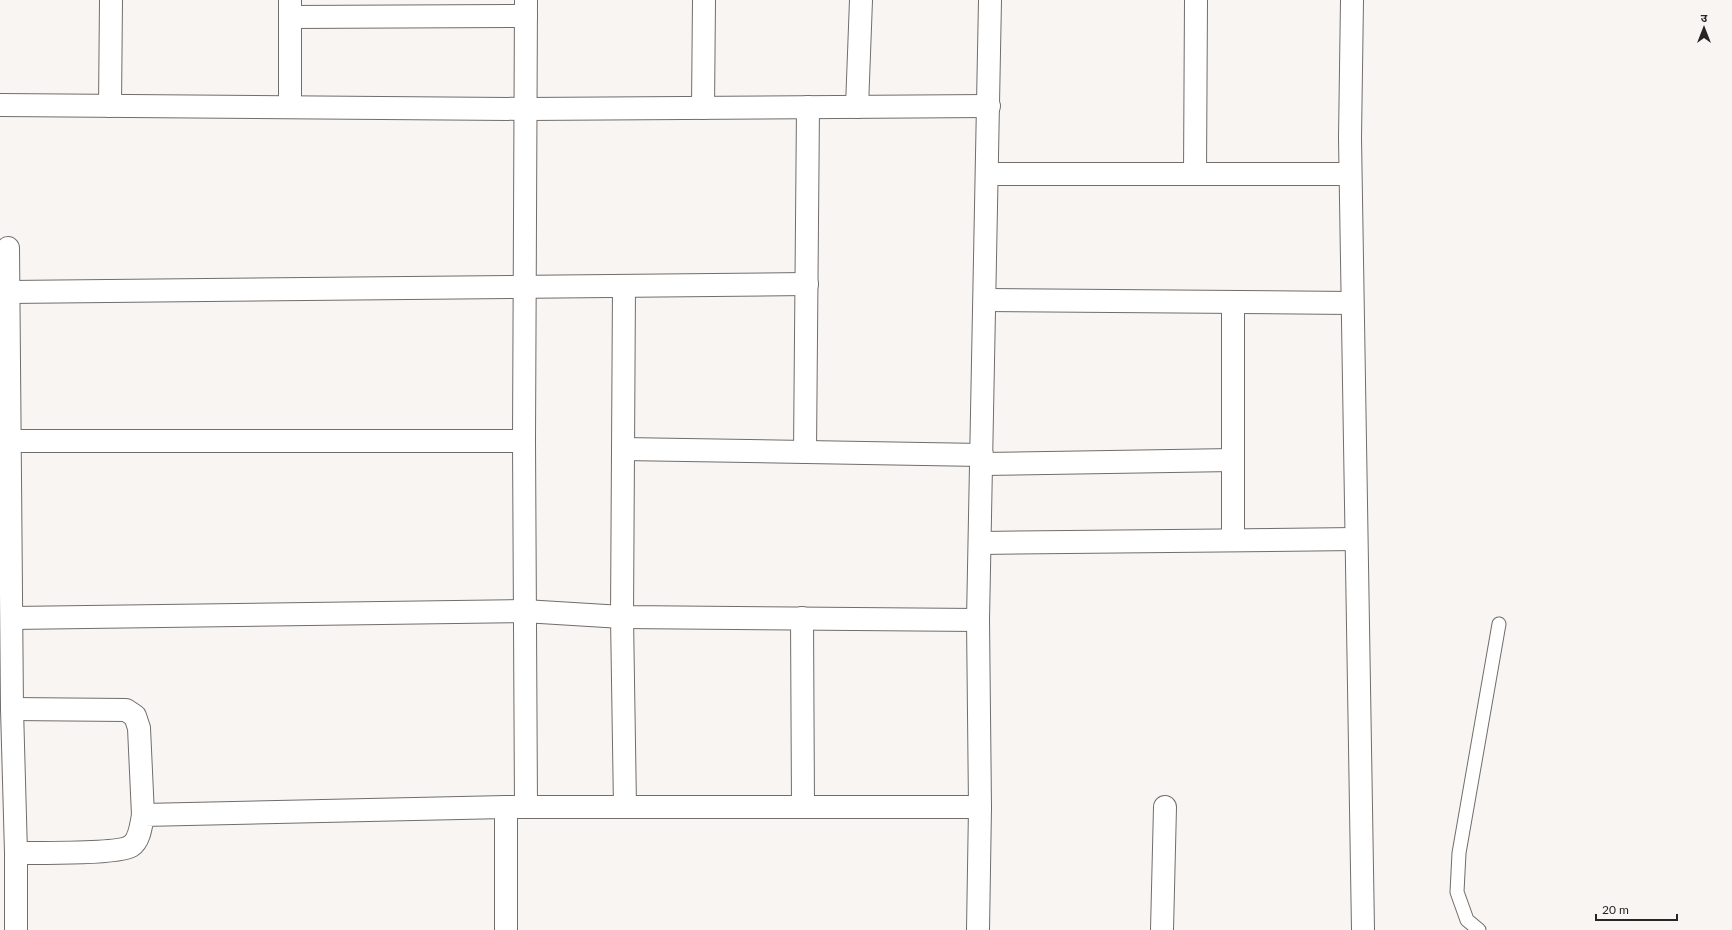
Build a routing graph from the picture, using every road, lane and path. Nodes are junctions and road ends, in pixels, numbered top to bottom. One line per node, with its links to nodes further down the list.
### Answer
1 (111, 0): 10 (street)
2 (704, 0): 16 (street)
3 (861, 0): 14 (street)
4 (990, 0): 11 (street)
5 (1196, 0): 18 (street)
6 (1352, 0): 19 (street)
7 (290, 8): 8 (street); 12 (street)
8 (526, 8): 15 (street)
9 (0, 105): 10 (street)
10 (110, 106): 12 (street)
11 (989, 106): 14 (street); 17 (street)
12 (290, 107): 15 (street)
13 (808, 107): 14 (street); 16 (street); 21 (street)
14 (857, 107)
15 (525, 108): 16 (street); 23 (street)
16 (703, 108)
17 (988, 174): 18 (street); 25 (street)
18 (1195, 174): 19 (street)
19 (1350, 174): 27 (street)
20 (8, 248): 24 (street)
21 (807, 284): 22 (street); 32 (street)
22 (624, 286): 23 (street); 31 (street)
23 (524, 287): 24 (street); 30 (street)
24 (9, 292): 28 (street)
25 (985, 300): 26 (street); 33 (street)
26 (1233, 302): 27 (street); 34 (street)
27 (1352, 303): 35 (street)
28 (5, 365): 29 (street)
29 (10, 441): 30 (street); 40 (street)
30 (524, 441): 38 (street)
31 (623, 449): 32 (street); 39 (street)
32 (804, 452): 33 (street)
33 (982, 460): 34 (street); 37 (street)
34 (1233, 460): 36 (street)
35 (1356, 539): 36 (street); 56 (street)
36 (1233, 540): 37 (street)
37 (980, 543): 42 (street)
38 (524, 611): 39 (street); 40 (street); 45 (street)
39 (622, 617): 41 (street); 46 (street)
40 (12, 618): 44 (street)
41 (802, 618): 42 (street); 47 (street)
42 (978, 620): 48 (street)
43 (1499, 624): 57 (lane)
44 (12, 709): 50 (street); 51 (street)
45 (516, 807): 46 (street); 50 (street); 53 (street)
46 (625, 807): 47 (street)
47 (803, 807): 48 (street)
48 (980, 807): 54 (street)
49 (1165, 807): 55 (street)
50 (143, 815): 51 (street)
51 (16, 853): 52 (street)
52 (16, 930)
53 (506, 930)
54 (978, 930)
55 (1162, 930)
56 (1362, 930)
57 (1479, 930)

